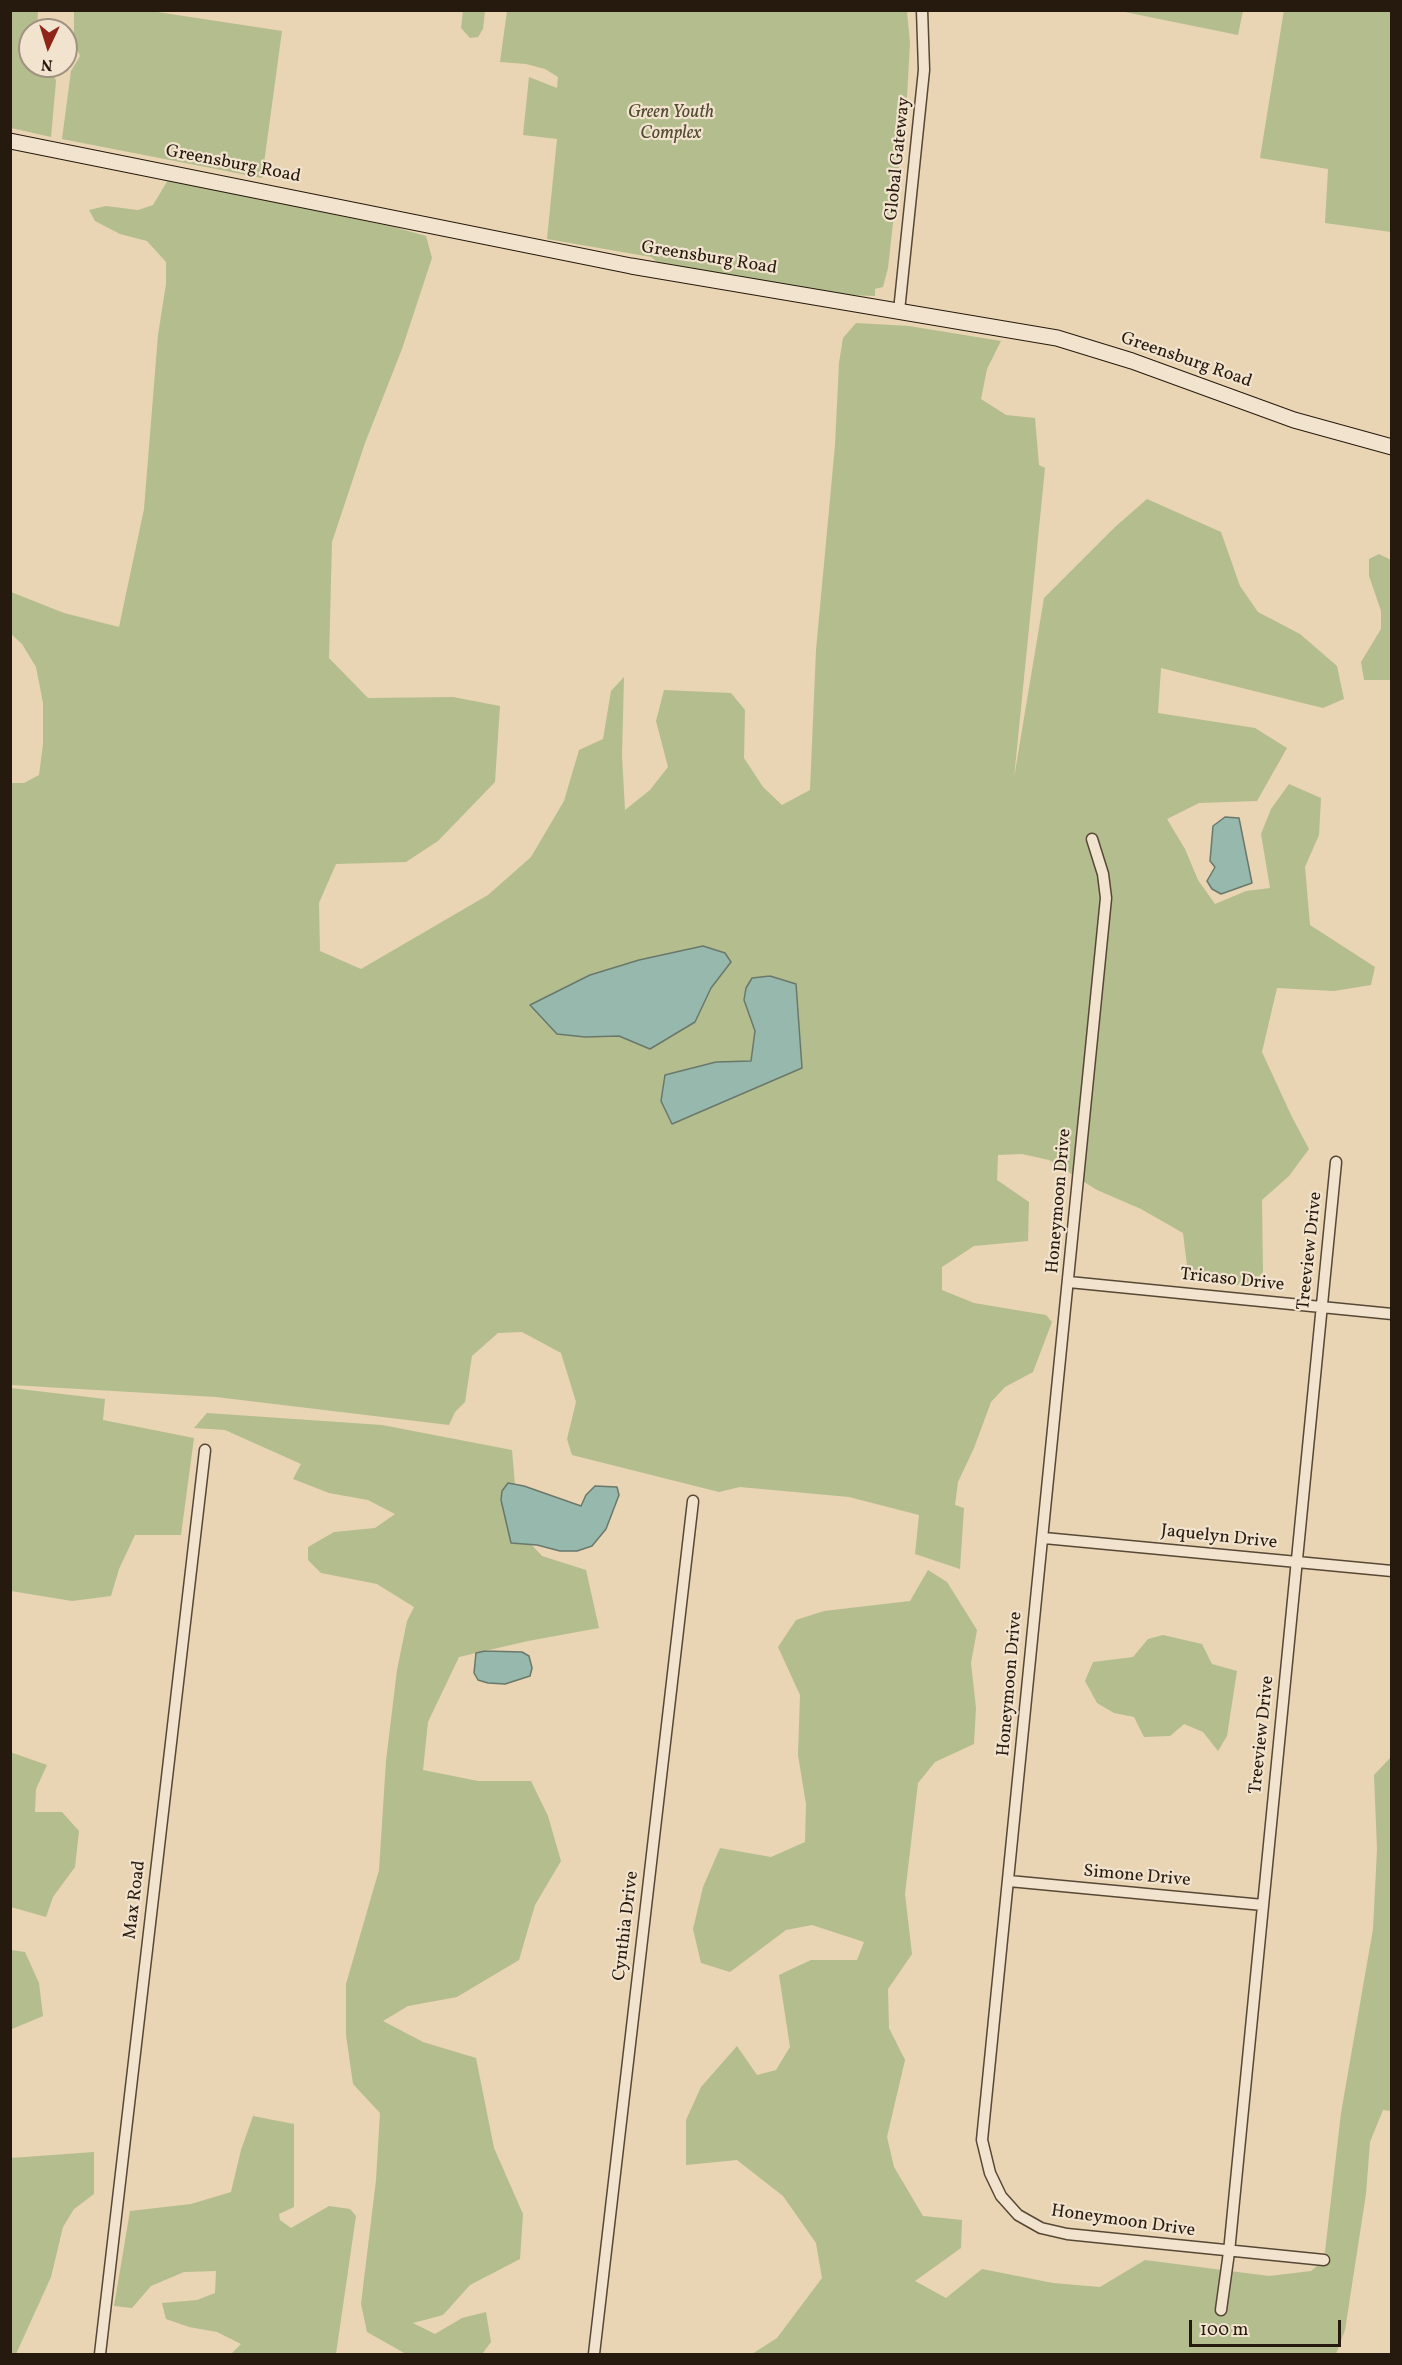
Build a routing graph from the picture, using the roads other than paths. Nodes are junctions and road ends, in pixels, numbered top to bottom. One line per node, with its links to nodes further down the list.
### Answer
1 (922, 10): 3 (street, Global Gateway)
2 (10, 141): 3 (main road, Greensburg Road)
3 (899, 310): 4 (main road, Greensburg Road)
4 (1392, 447)
5 (1092, 839): 7 (street, Honeymoon Drive)
6 (1336, 1162): 8 (street, Treeview Drive)
7 (1069, 1282): 8 (street, Tricaso Drive); 12 (street, Honeymoon Drive)
8 (1322, 1307): 9 (street, Tricaso Drive); 13 (street, Treeview Drive)
9 (1392, 1314)
10 (206, 1450): 20 (street, Max Road)
11 (693, 1501): 21 (street, Cynthia Drive)
12 (1044, 1538): 13 (street, Jaquelyn Drive); 15 (street, Honeymoon Drive)
13 (1296, 1562): 14 (street, Jaquelyn Drive); 16 (street, Treeview Drive)
14 (1392, 1571)
15 (1009, 1881): 16 (street, Simone Drive); 17 (street, Honeymoon Drive)
16 (1263, 1905): 17 (street, Treeview Drive)
17 (1229, 2252): 18 (street, Honeymoon Drive); 19 (street, Treeview Drive)
18 (1324, 2260)
19 (1221, 2310)
20 (100, 2355)
21 (594, 2355)

